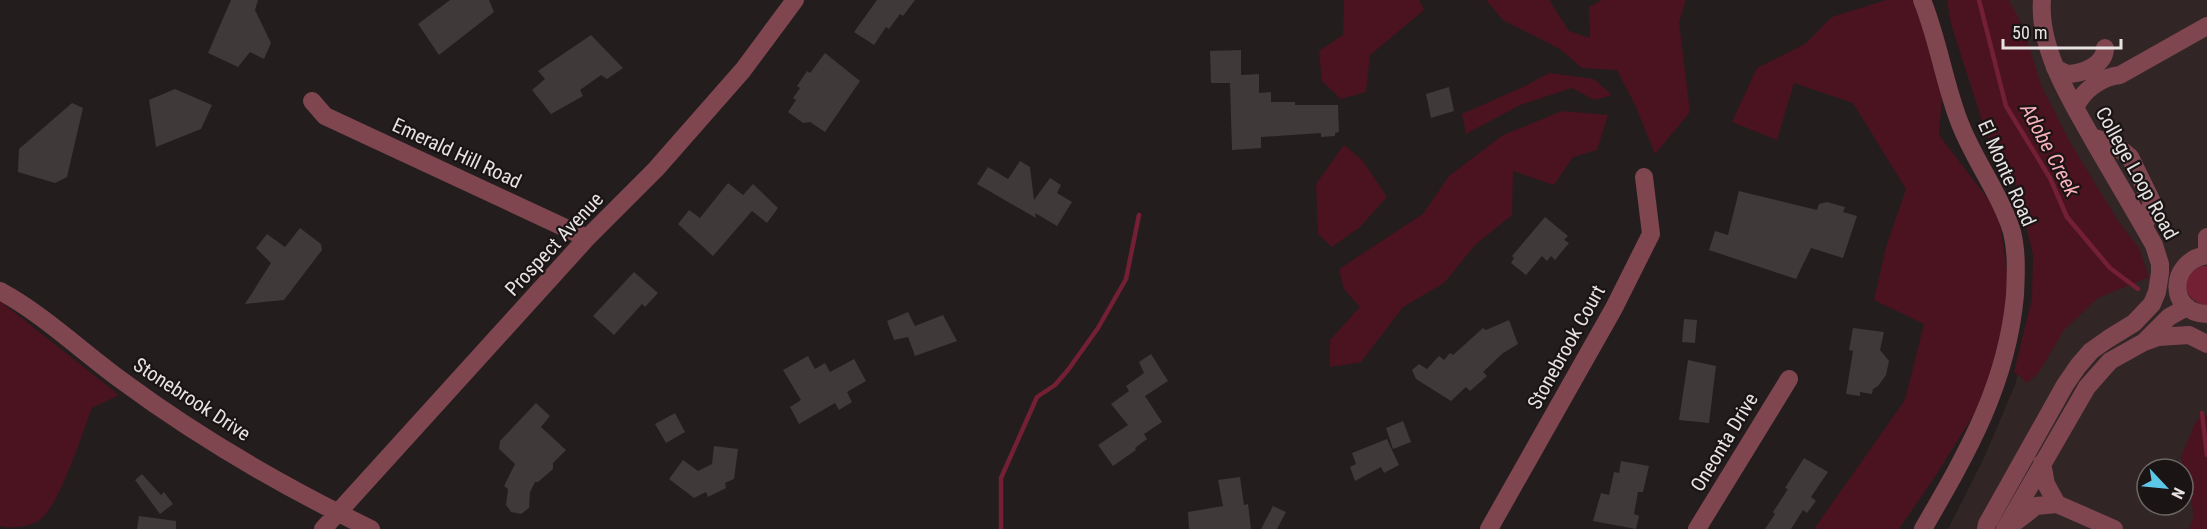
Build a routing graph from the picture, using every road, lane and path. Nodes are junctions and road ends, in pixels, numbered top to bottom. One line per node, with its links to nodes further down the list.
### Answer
1 (795, 0): 11 (street, Prospect Avenue)
2 (1922, 0): 29 (street, El Monte Road)
3 (2041, 3): 6 (street, College Loop Road)
4 (2207, 26): 8 (street)
5 (2105, 48): 6 (street)
6 (2055, 68): 8 (street, College Loop Road)
7 (312, 101): 11 (street, Emerald Hill Road)
8 (2075, 108): 13 (street, College Loop Road)
9 (1644, 177): 27 (street, Stonebrook Court)
10 (2207, 237): 12 (street)
11 (587, 238): 24 (street, Prospect Avenue)
12 (2207, 254): 14 (street)
13 (2160, 264): 14 (street); 16 (street, College Loop Road)
14 (2177, 283): 16 (street); 17 (street)
15 (0, 291): 24 (street, Stonebrook Drive)
16 (2157, 292): 30 (street, College Loop Road)
17 (2187, 307): 18 (street); 19 (street)
18 (2207, 314)
19 (2144, 342): 20 (street); 22 (street)
20 (2207, 344)
21 (1789, 379): 28 (street, Oneonta Drive)
22 (2042, 463): 23 (street); 31 (street)
23 (2057, 504): 31 (street); 32 (street)
24 (338, 513): 25 (street, Prospect Avenue); 26 (street, Stonebrook Drive)
25 (323, 529)
26 (371, 529)
27 (1488, 529)
28 (1697, 529)
29 (1923, 529)
30 (1986, 529)
31 (2006, 529)
32 (2114, 529)

